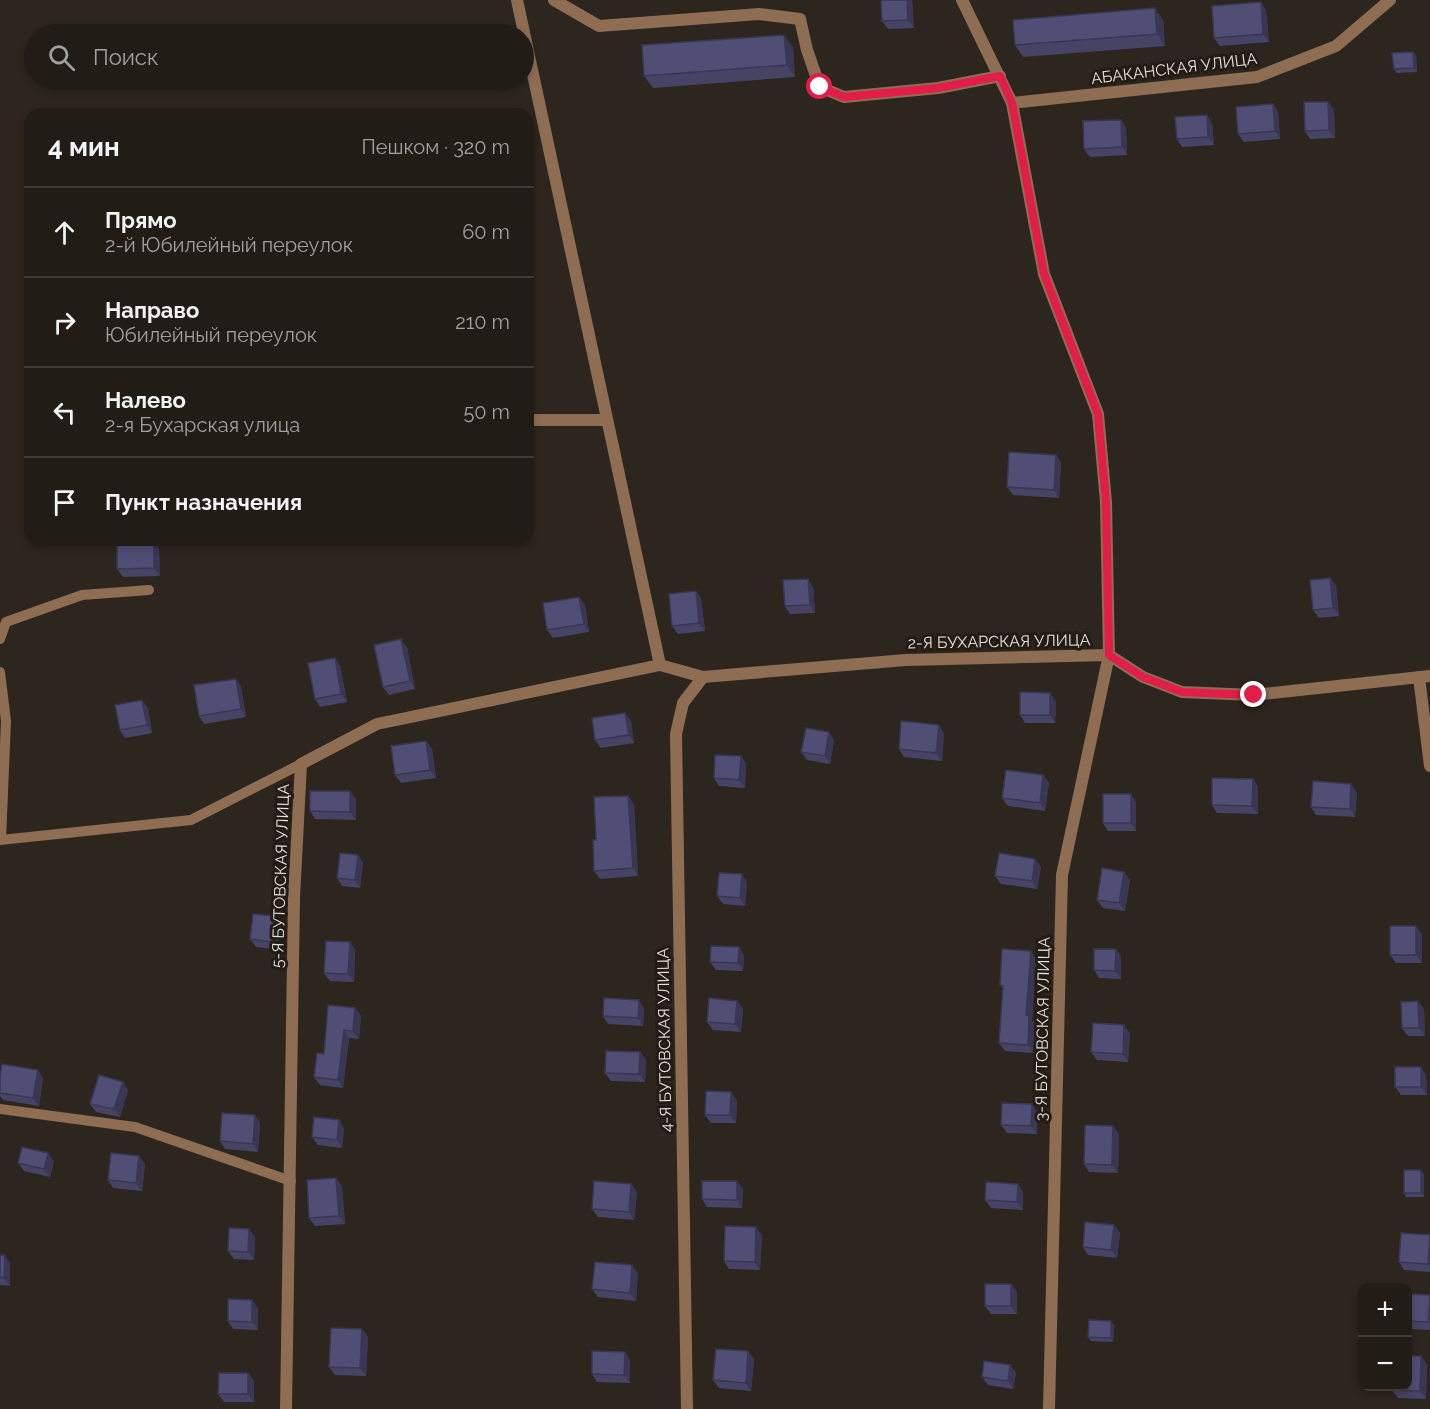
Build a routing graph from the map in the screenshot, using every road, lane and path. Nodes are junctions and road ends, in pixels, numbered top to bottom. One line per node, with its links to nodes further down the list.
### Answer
1 (517, 0): 5 (street)
2 (554, 0): 6 (street)
3 (962, 0): 6 (street, 3-Я БУТОВСКАЯ УЛИЦА)
4 (1390, 0): 8 (street, АБАКАНСКАЯ УЛИЦА)
5 (522, 24)
6 (1000, 76): 8 (street, 3-Я БУТОВСКАЯ УЛИЦА)
7 (534, 78): 10 (street)
8 (1012, 103): 13 (street, 3-Я БУТОВСКАЯ УЛИЦА)
9 (534, 420): 10 (street)
10 (608, 420): 14 (street)
11 (149, 591): 12 (lane)
12 (0, 639)
13 (1109, 655): 16 (street, 2-Я БУХАРСКАЯ УЛИЦА); 17 (street, 2-Я БУХАРСКАЯ УЛИЦА); 25 (street, 3-Я БУТОВСКАЯ УЛИЦА)
14 (660, 665): 16 (street, 5-Я БУТОВСКАЯ УЛИЦА); 18 (street, 5-Я БУТОВСКАЯ УЛИЦА)
15 (0, 672): 20 (lane)
16 (703, 677): 24 (street, 4-Я БУТОВСКАЯ УЛИЦА)
17 (1425, 677): 19 (street)
18 (301, 764): 20 (lane); 22 (street, 5-Я БУТОВСКАЯ УЛИЦА)
19 (1430, 766)
20 (1, 840)
21 (0, 1109): 22 (lane)
22 (291, 1180): 23 (street, 5-Я БУТОВСКАЯ УЛИЦА)
23 (286, 1409)
24 (687, 1409)
25 (1049, 1409)

